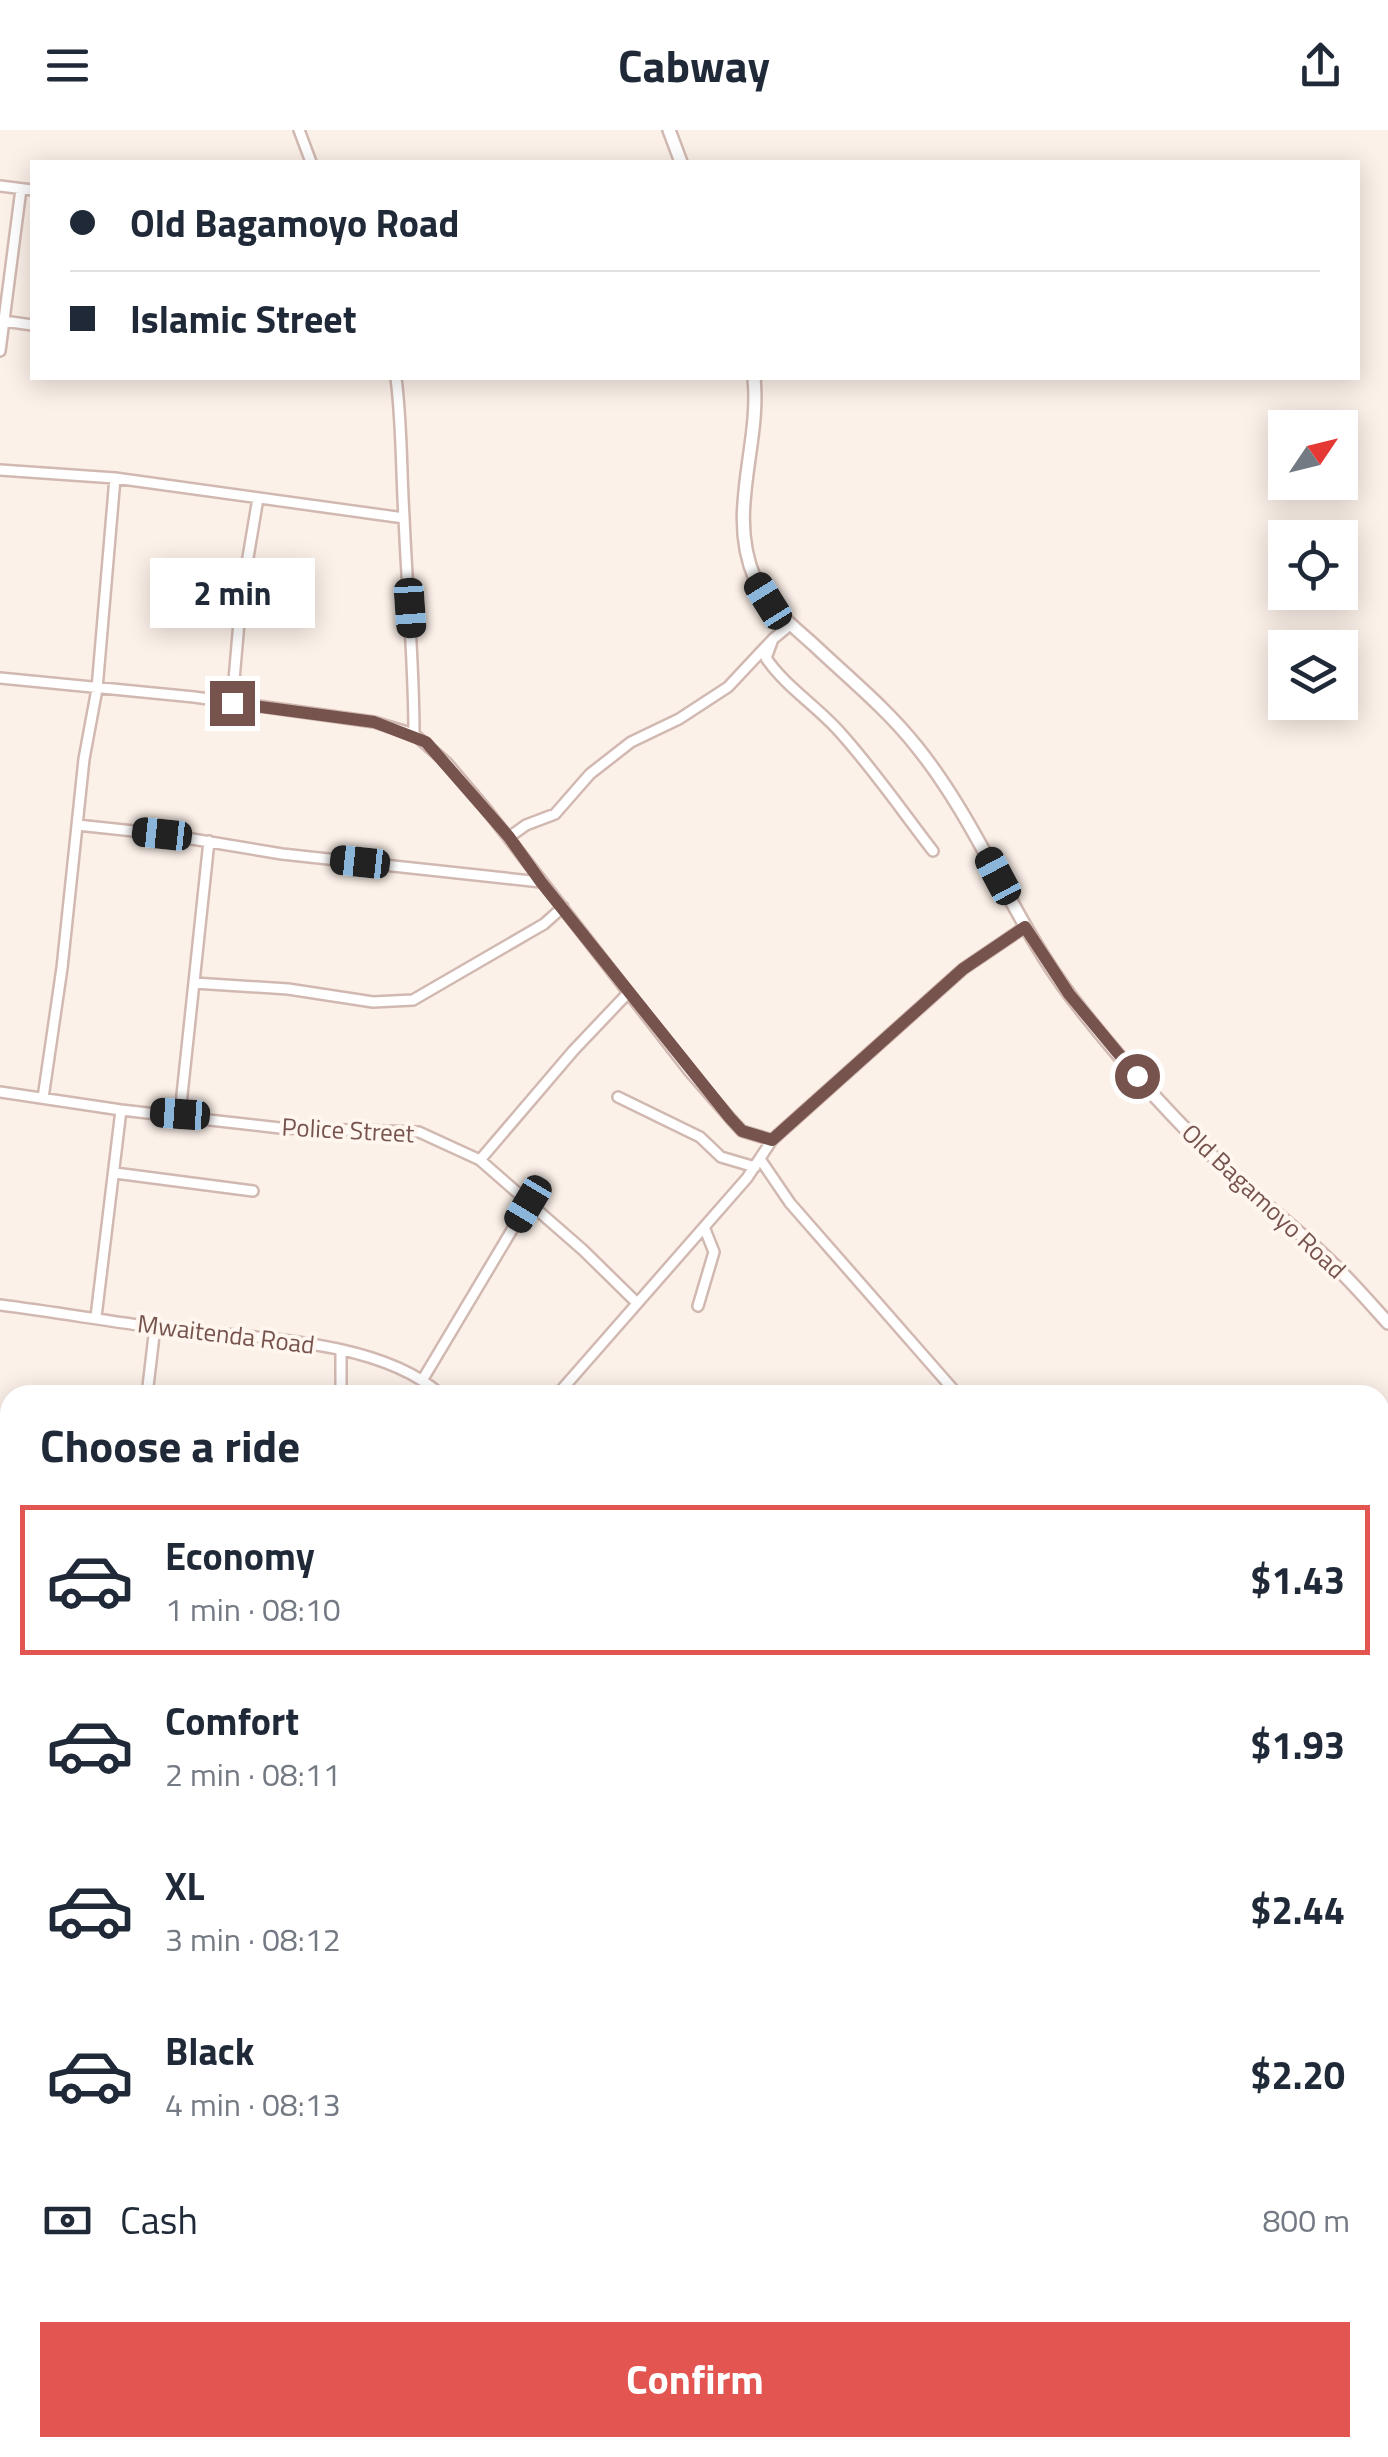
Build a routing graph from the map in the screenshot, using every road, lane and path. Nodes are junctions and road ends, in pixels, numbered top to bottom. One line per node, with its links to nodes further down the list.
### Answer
1 (299, 130): 3 (street)
2 (669, 130): 4 (street)
3 (310, 160)
4 (680, 160)
5 (0, 186): 6 (street)
6 (27, 190): 7 (street)
7 (4, 321): 8 (street); 9 (street)
8 (30, 325)
9 (0, 350)
10 (396, 380): 15 (street)
11 (754, 380): 16 (street, Old Bagamoyo Road)
12 (0, 470): 13 (street)
13 (115, 478): 14 (street); 19 (street)
14 (258, 498): 15 (street); 20 (street)
15 (404, 518): 21 (street)
16 (790, 624): 17 (street); 28 (street, Old Bagamoyo Road)
17 (774, 639): 23 (street); 25 (street)
18 (0, 678): 19 (street)
19 (97, 689): 20 (street); 22 (street)
20 (232, 703): 21 (street)
21 (414, 734): 23 (street)
22 (77, 824): 24 (street); 33 (street)
23 (509, 837): 26 (street)
24 (209, 841): 26 (street); 29 (street)
25 (933, 852)
26 (541, 882): 27 (street)
27 (563, 907): 29 (street); 30 (street)
28 (1025, 927): 36 (street); 47 (street, Old Bagamoyo Road)
29 (194, 983): 35 (street)
30 (628, 993): 36 (street); 37 (street)
31 (0, 1092): 33 (street, Police Street)
32 (618, 1097): 38 (street)
33 (43, 1098): 34 (street, Police Street)
34 (121, 1110): 35 (street, Police Street); 39 (street)
35 (180, 1114): 37 (street, Police Street)
36 (772, 1140): 38 (street)
37 (480, 1160): 41 (street, Police Street)
38 (757, 1163): 42 (street); 55 (street)
39 (115, 1173): 40 (street); 46 (street)
40 (252, 1191)
41 (528, 1204): 43 (street, Police Street); 50 (street)
42 (704, 1227): 43 (street); 45 (street)
43 (637, 1303): 54 (street)
44 (0, 1305): 46 (street, Mwaitenda Road)
45 (698, 1306)
46 (96, 1317): 48 (street, Mwaitenda Road)
47 (1388, 1323)
48 (155, 1327): 49 (street, Mwaitenda Road); 51 (street)
49 (341, 1350): 50 (street, Mwaitenda Road); 52 (street)
50 (423, 1378): 53 (street, Mwaitenda Road)
51 (148, 1385)
52 (342, 1385)
53 (430, 1385)
54 (566, 1385)
55 (949, 1385)

